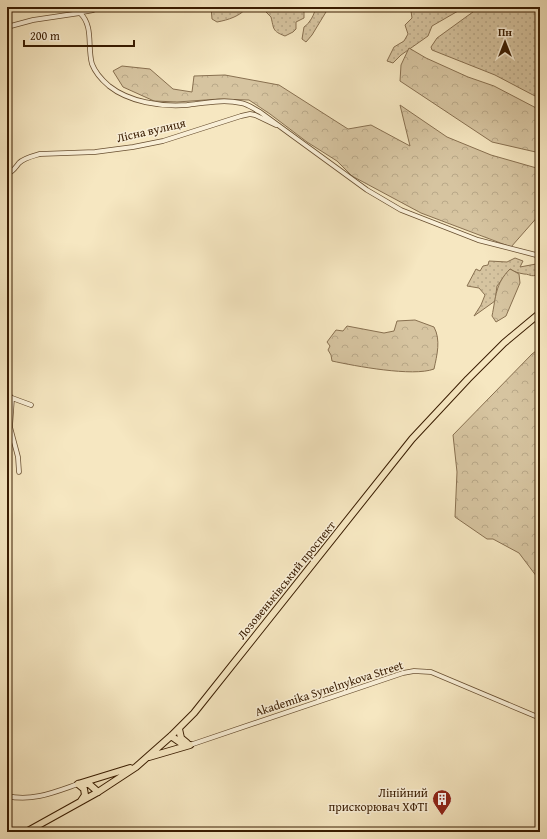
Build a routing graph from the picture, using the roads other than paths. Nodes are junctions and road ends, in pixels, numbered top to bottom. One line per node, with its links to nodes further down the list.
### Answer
1 (98, 7): 2 (street)
2 (80, 13): 3 (street); 4 (street)
3 (7, 27)
4 (278, 126): 5 (street, Лісна вулиця); 6 (street)
5 (7, 174)
6 (540, 256)
7 (540, 313): 13 (highway, Лозовеньківський проспект)
8 (7, 394): 9 (street)
9 (12, 398): 10 (street); 11 (street)
10 (31, 405)
11 (19, 472)
12 (540, 718): 15 (street, Akademika Synelnykova Street)
13 (179, 729): 14 (highway, Лозовеньківський проспект); 15 (highway)
14 (171, 736): 15 (highway); 16 (highway, Лозовеньківський проспект)
15 (190, 745): 16 (highway)
16 (148, 758): 17 (highway, Лозовеньківський проспект)
17 (136, 767): 18 (highway); 19 (highway, Лозовеньківський проспект)
18 (78, 784): 19 (highway); 20 (street); 21 (highway)
19 (98, 792): 21 (highway, Лозовеньківський проспект)
20 (7, 796)
21 (81, 801): 22 (highway, Лозовеньківський проспект)
22 (26, 832)

